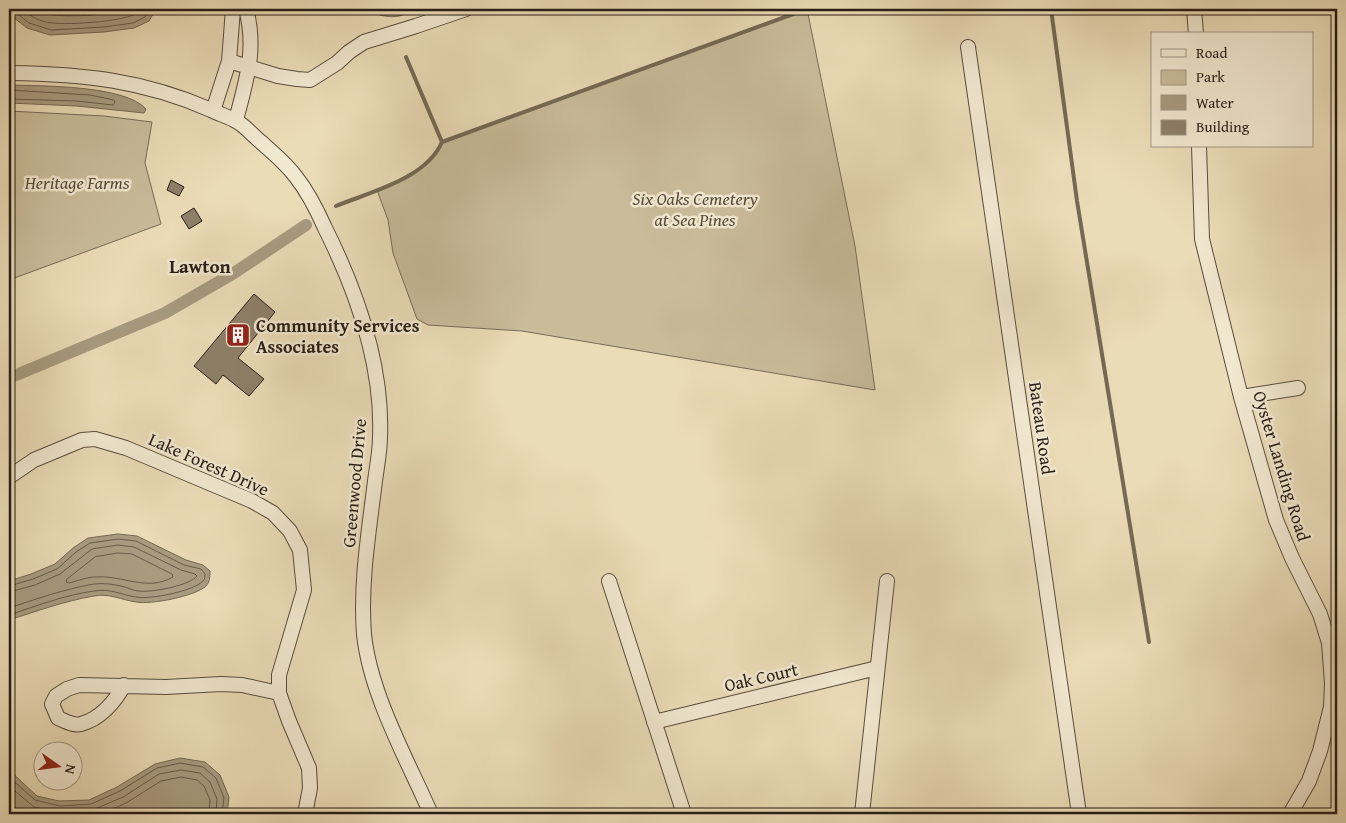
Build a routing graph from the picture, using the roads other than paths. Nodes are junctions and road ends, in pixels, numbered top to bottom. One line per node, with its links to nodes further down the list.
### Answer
1 (233, 9): 7 (street)
2 (246, 9): 8 (street)
3 (466, 9): 8 (street)
4 (1194, 9): 5 (street)
5 (1196, 32)
6 (968, 47): 27 (street, Bateau Road)
7 (228, 61): 8 (street); 10 (street)
8 (249, 67): 11 (street)
9 (9, 72): 10 (street, Greenwood Drive)
10 (213, 111): 11 (street, Greenwood Drive)
11 (236, 120): 24 (street, Greenwood Drive)
12 (1199, 148): 14 (street, Oyster Landing Road)
13 (1298, 388): 14 (street)
14 (1241, 397): 18 (street, Oyster Landing Road)
15 (9, 477): 21 (street, Lake Forest Drive)
16 (609, 581): 22 (street)
17 (887, 581): 19 (street)
18 (1333, 639): 28 (street, Oyster Landing Road)
19 (877, 668): 22 (street, Oak Court); 26 (street)
20 (124, 685): 20 (street); 21 (street)
21 (279, 692): 23 (street, Lake Forest Drive)
22 (654, 722): 25 (street)
23 (305, 814)
24 (430, 814)
25 (684, 814)
26 (862, 814)
27 (1079, 814)
28 (1290, 814)

